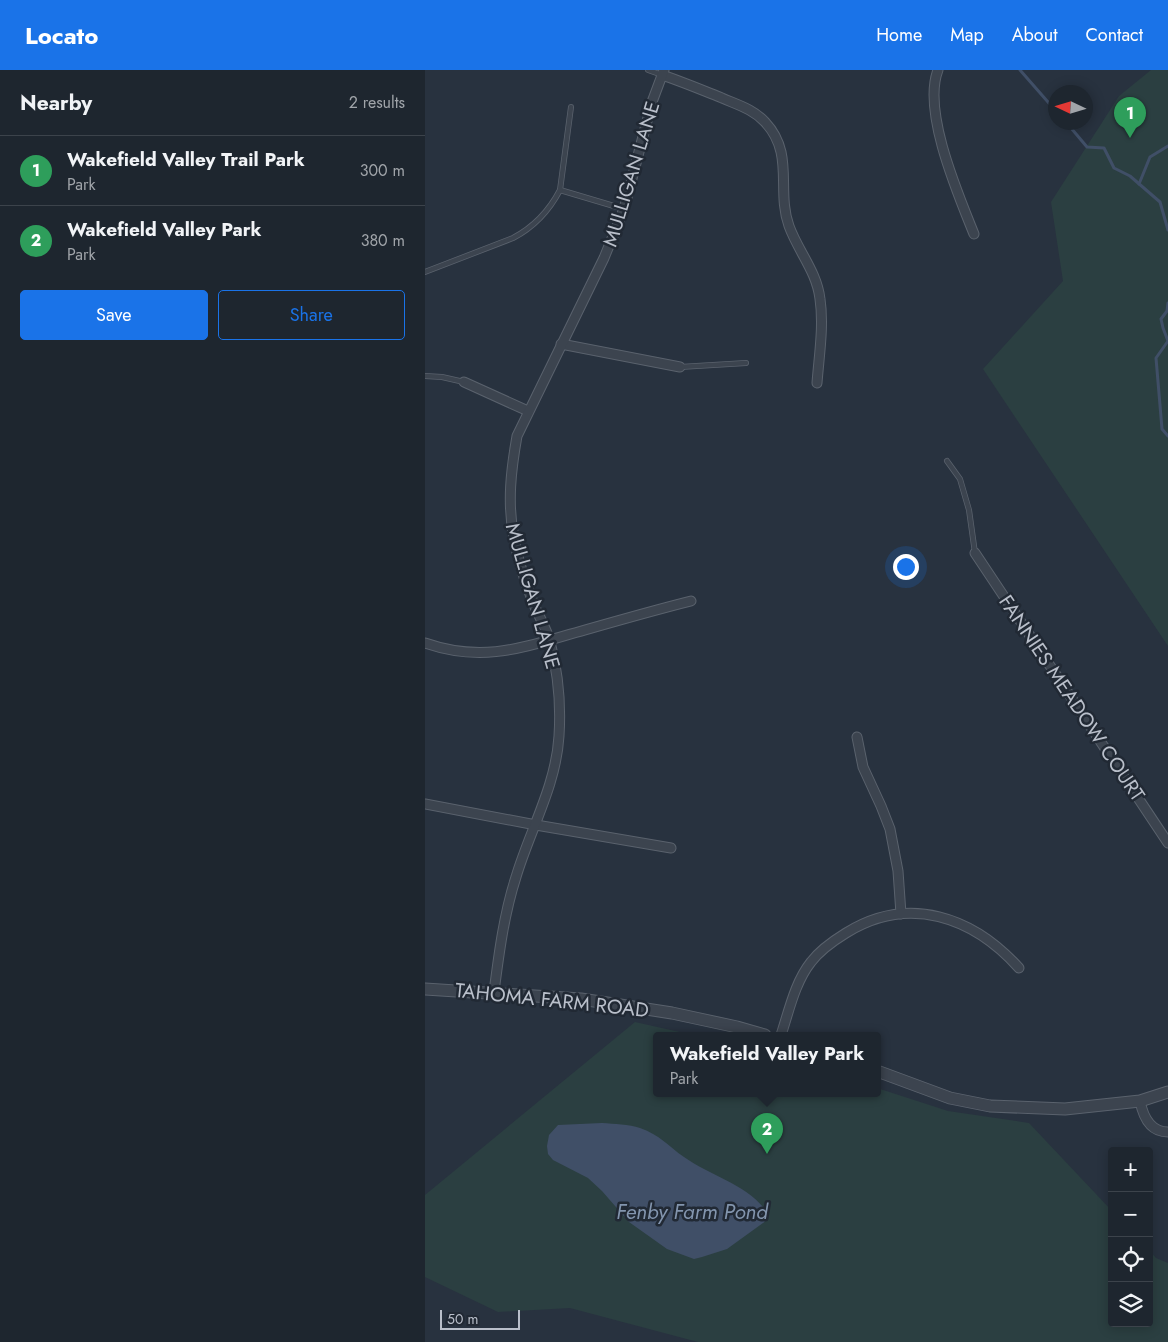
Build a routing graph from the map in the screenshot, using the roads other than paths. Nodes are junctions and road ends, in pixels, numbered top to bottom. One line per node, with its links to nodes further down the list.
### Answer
1 (648, 70): 3 (lane)
2 (938, 70): 7 (street)
3 (663, 73): 6 (street, MULLIGAN LANE); 14 (street)
4 (571, 107): 5 (lane)
5 (560, 190): 6 (lane); 8 (lane)
6 (624, 208): 9 (street, MULLIGAN LANE)
7 (974, 234)
8 (425, 272)
9 (561, 344): 11 (street); 15 (street, MULLIGAN LANE)
10 (745, 363): 11 (lane)
11 (680, 367)
12 (425, 376): 13 (lane)
13 (464, 382): 15 (street)
14 (817, 382)
15 (528, 411): 19 (street, MULLIGAN LANE)
16 (947, 461): 17 (lane)
17 (975, 554): 24 (street, FANNIES MEADOW COURT)
18 (691, 600): 19 (street)
19 (550, 640): 20 (street); 23 (street, MULLIGAN LANE)
20 (425, 643)
21 (857, 738): 26 (street)
22 (425, 804): 23 (street)
23 (536, 825): 25 (street); 29 (street, MULLIGAN LANE)
24 (1168, 842)
25 (671, 848)
26 (901, 914): 27 (street); 31 (street)
27 (1019, 968)
28 (425, 989): 29 (street, TAHOMA FARM ROAD)
29 (494, 992): 30 (street, TAHOMA FARM ROAD)
30 (753, 1032)
31 (782, 1032)
32 (881, 1072): 34 (street)
33 (1168, 1092): 34 (street)
34 (1140, 1101): 35 (street)
35 (1168, 1132)

